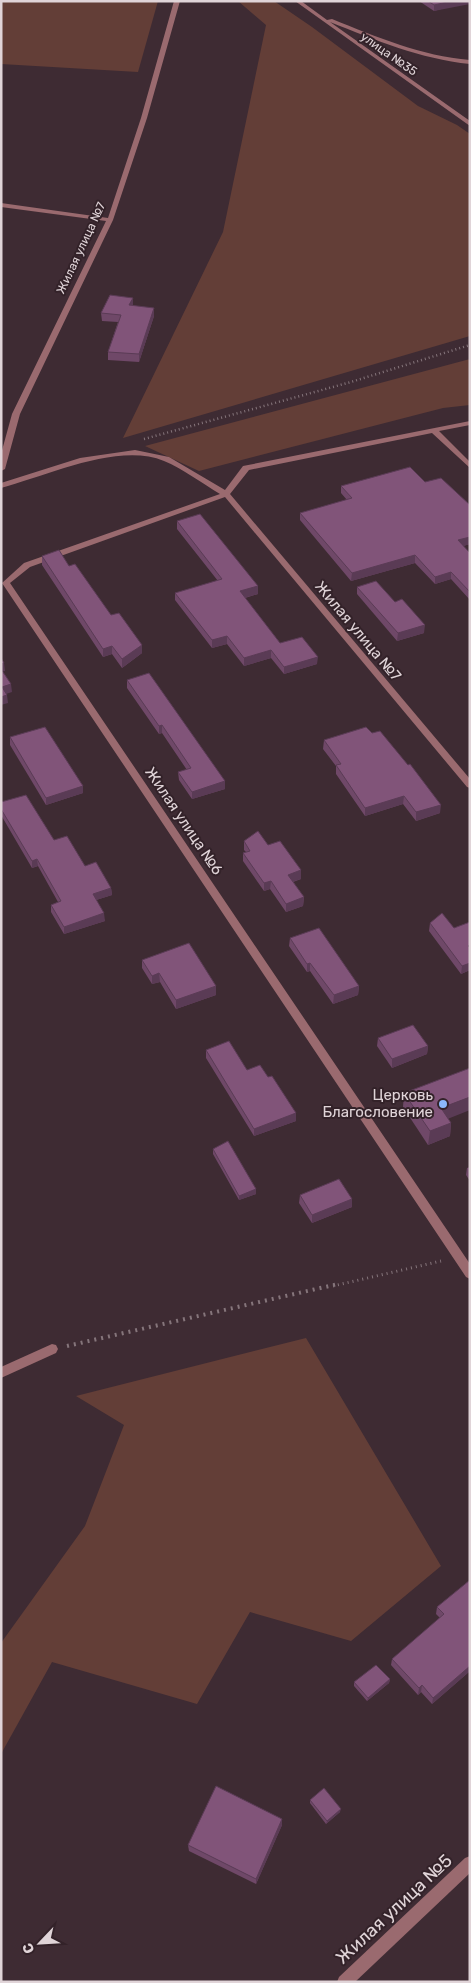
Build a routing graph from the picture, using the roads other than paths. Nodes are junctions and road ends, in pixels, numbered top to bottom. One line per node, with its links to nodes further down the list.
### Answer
1 (177, 1): 7 (street, Жилая улица №7)
2 (297, 1): 3 (street, улица №35)
3 (313, 13): 4 (street); 5 (street, улица №35)
4 (470, 62)
5 (470, 124)
6 (1, 204): 7 (street)
7 (110, 220): 11 (street, Жилая улица №7)
8 (470, 423): 9 (street)
9 (433, 430): 10 (street); 13 (street)
10 (470, 466)
11 (1, 469)
12 (1, 486): 13 (street)
13 (226, 494): 14 (street, Жилая улица №7); 15 (street, Жилая улица №6)
14 (470, 785)
15 (470, 1274)
16 (52, 1349): 17 (street)
17 (1, 1372)
18 (470, 1863): 19 (street, Жилая улица №5)
19 (344, 1982)

